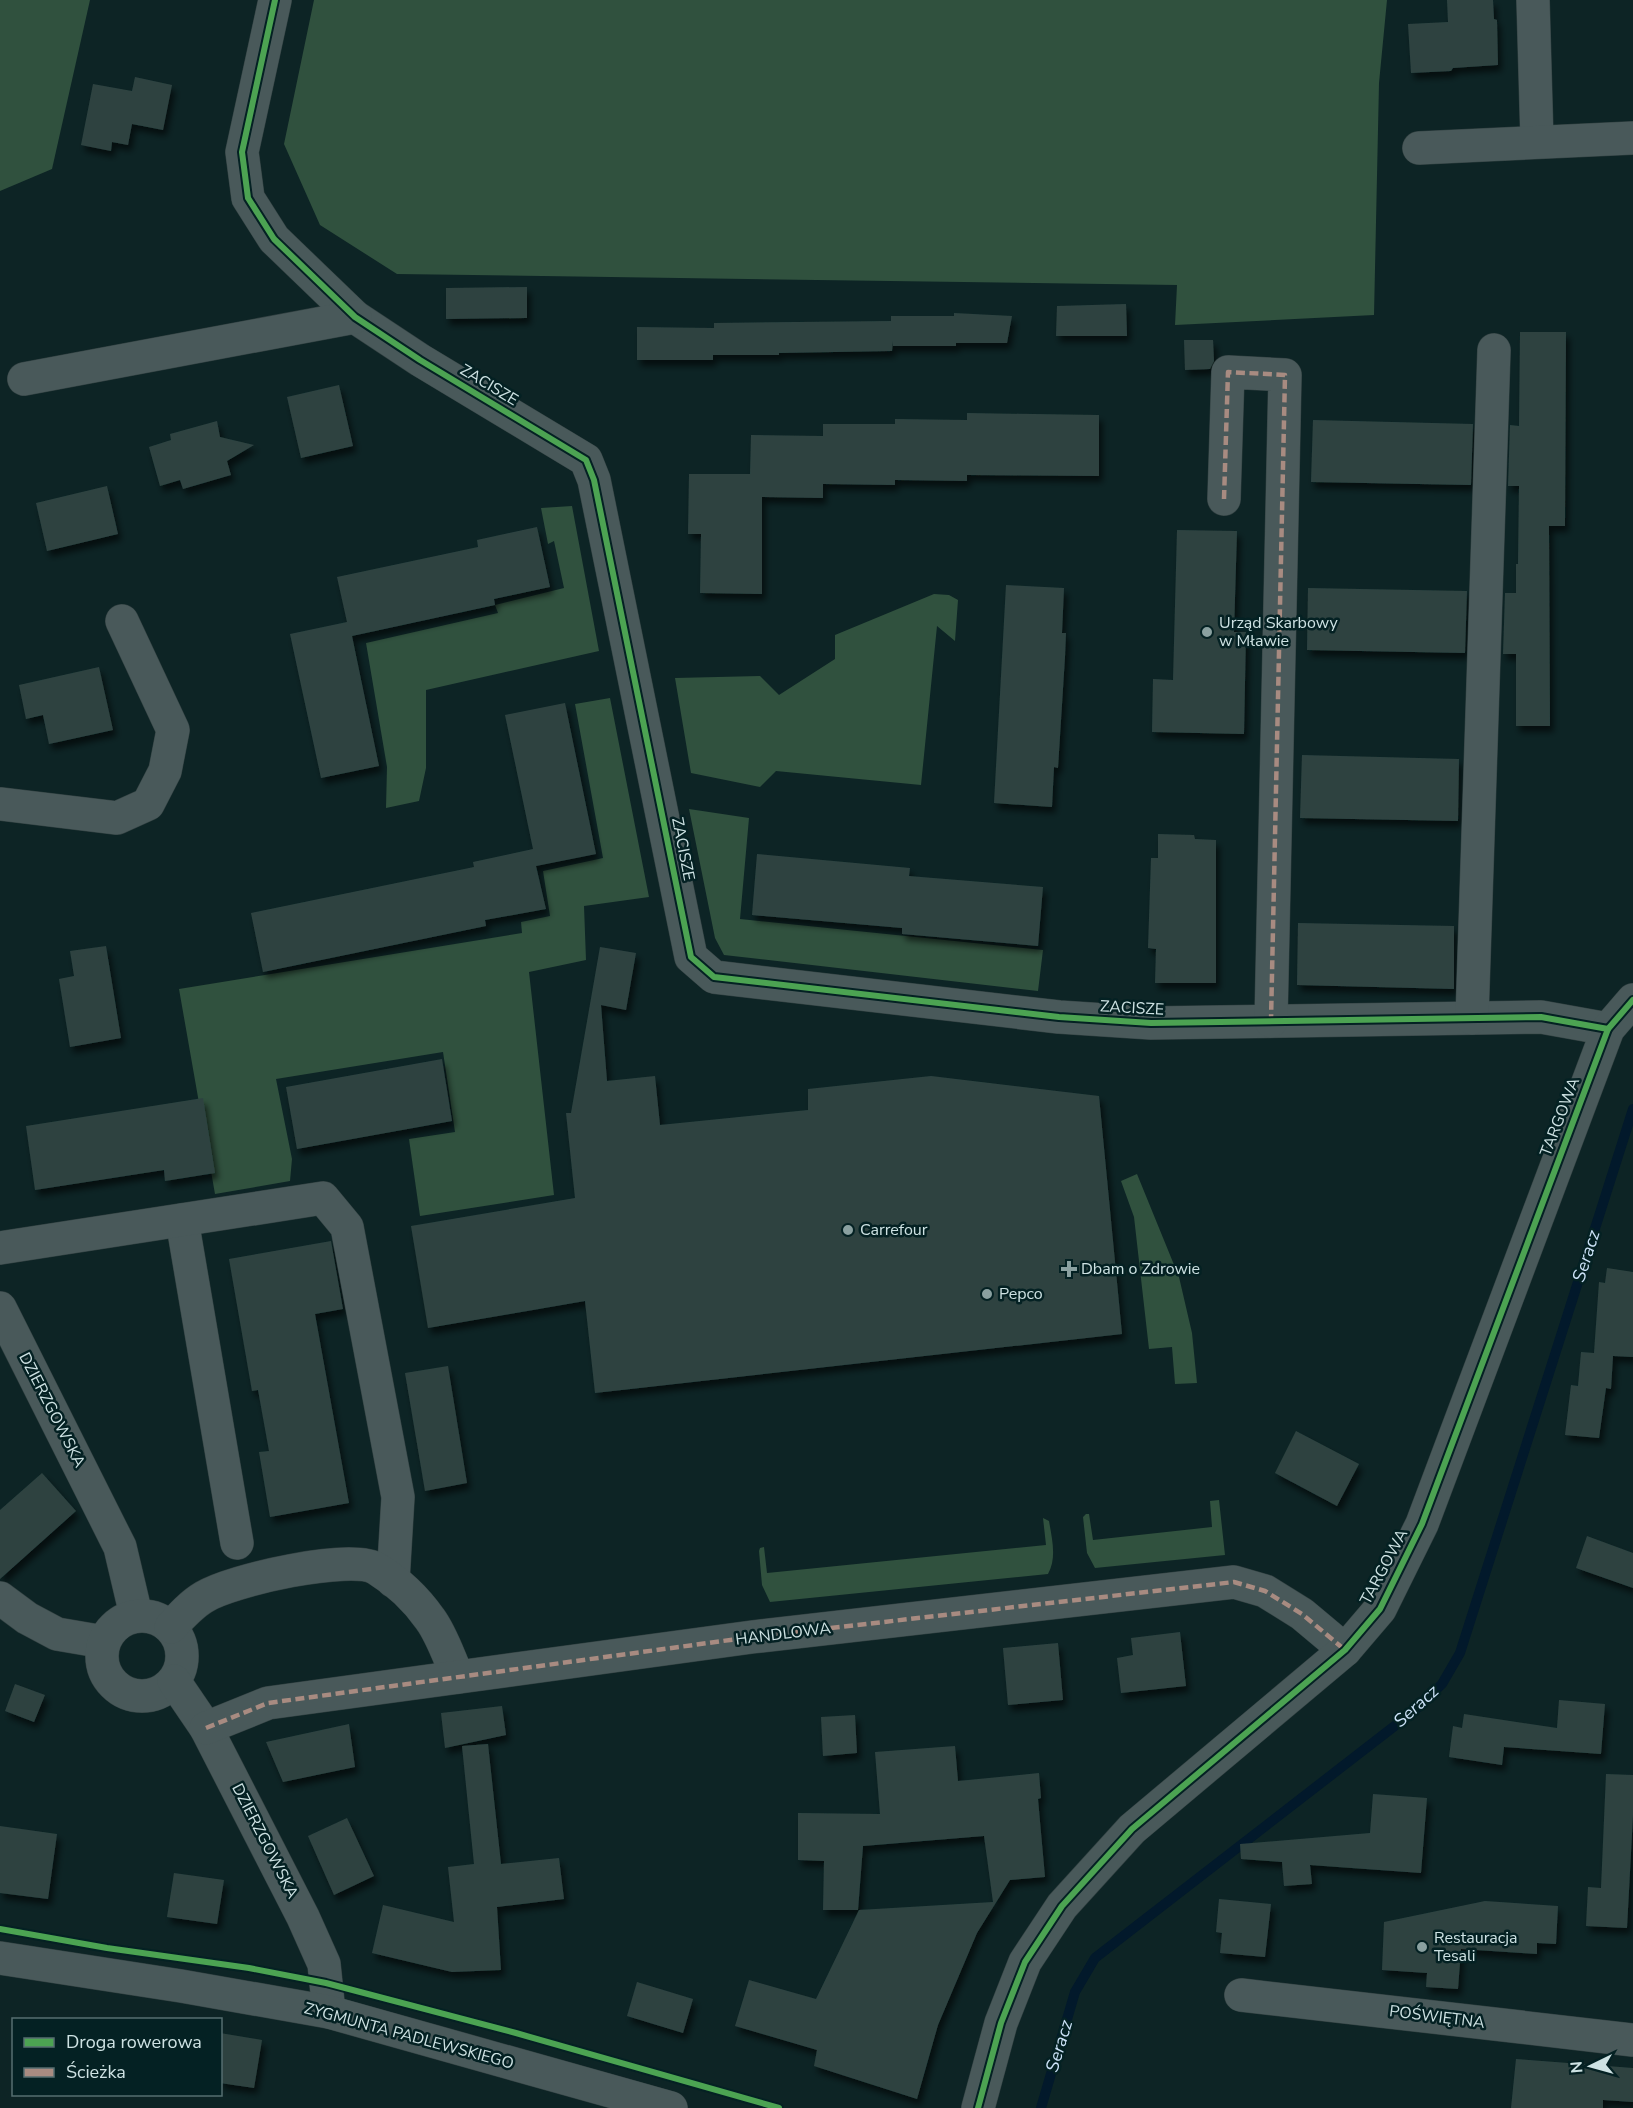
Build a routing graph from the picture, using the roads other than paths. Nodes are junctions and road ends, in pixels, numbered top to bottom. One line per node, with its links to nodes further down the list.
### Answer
1 (275, 0): 6 (street, ZACISZE)
2 (1533, 0): 4 (street)
3 (1633, 138): 4 (street)
4 (1537, 141): 5 (street)
5 (1419, 148)
6 (355, 317): 8 (street); 14 (street, ZACISZE)
7 (1494, 350): 13 (street)
8 (24, 379)
9 (1224, 499): 14 (street)
10 (122, 621): 11 (street)
11 (0, 804)
12 (1633, 1000): 15 (street, TARGOWA)
13 (1472, 1018): 14 (street, ZACISZE); 15 (street, ZACISZE)
14 (1271, 1022)
15 (1608, 1029): 25 (street, TARGOWA)
16 (182, 1220): 17 (street); 19 (street); 20 (street)
17 (0, 1248)
18 (0, 1308): 22 (street, DZIERZGOWSKA)
19 (237, 1543)
20 (393, 1581): 23 (street); 26 (street)
21 (0, 1598): 24 (street)
22 (136, 1615): 23 (street); 24 (street)
23 (171, 1627): 27 (street)
24 (104, 1642): 27 (street)
25 (1345, 1650): 26 (street, HANDLOWA); 34 (street, TARGOWA)
26 (458, 1677): 28 (street, HANDLOWA)
27 (174, 1681): 28 (street, DZIERZGOWSKA)
28 (206, 1728): 31 (street, DZIERZGOWSKA)
29 (0, 1958): 31 (street, ZYGMUNTA PADLEWSKIEGO)
30 (1241, 1995): 32 (street, POŚWIĘTNA)
31 (329, 2012): 33 (street, ZYGMUNTA PADLEWSKIEGO)
32 (1633, 2040)
33 (671, 2108)
34 (978, 2108)

